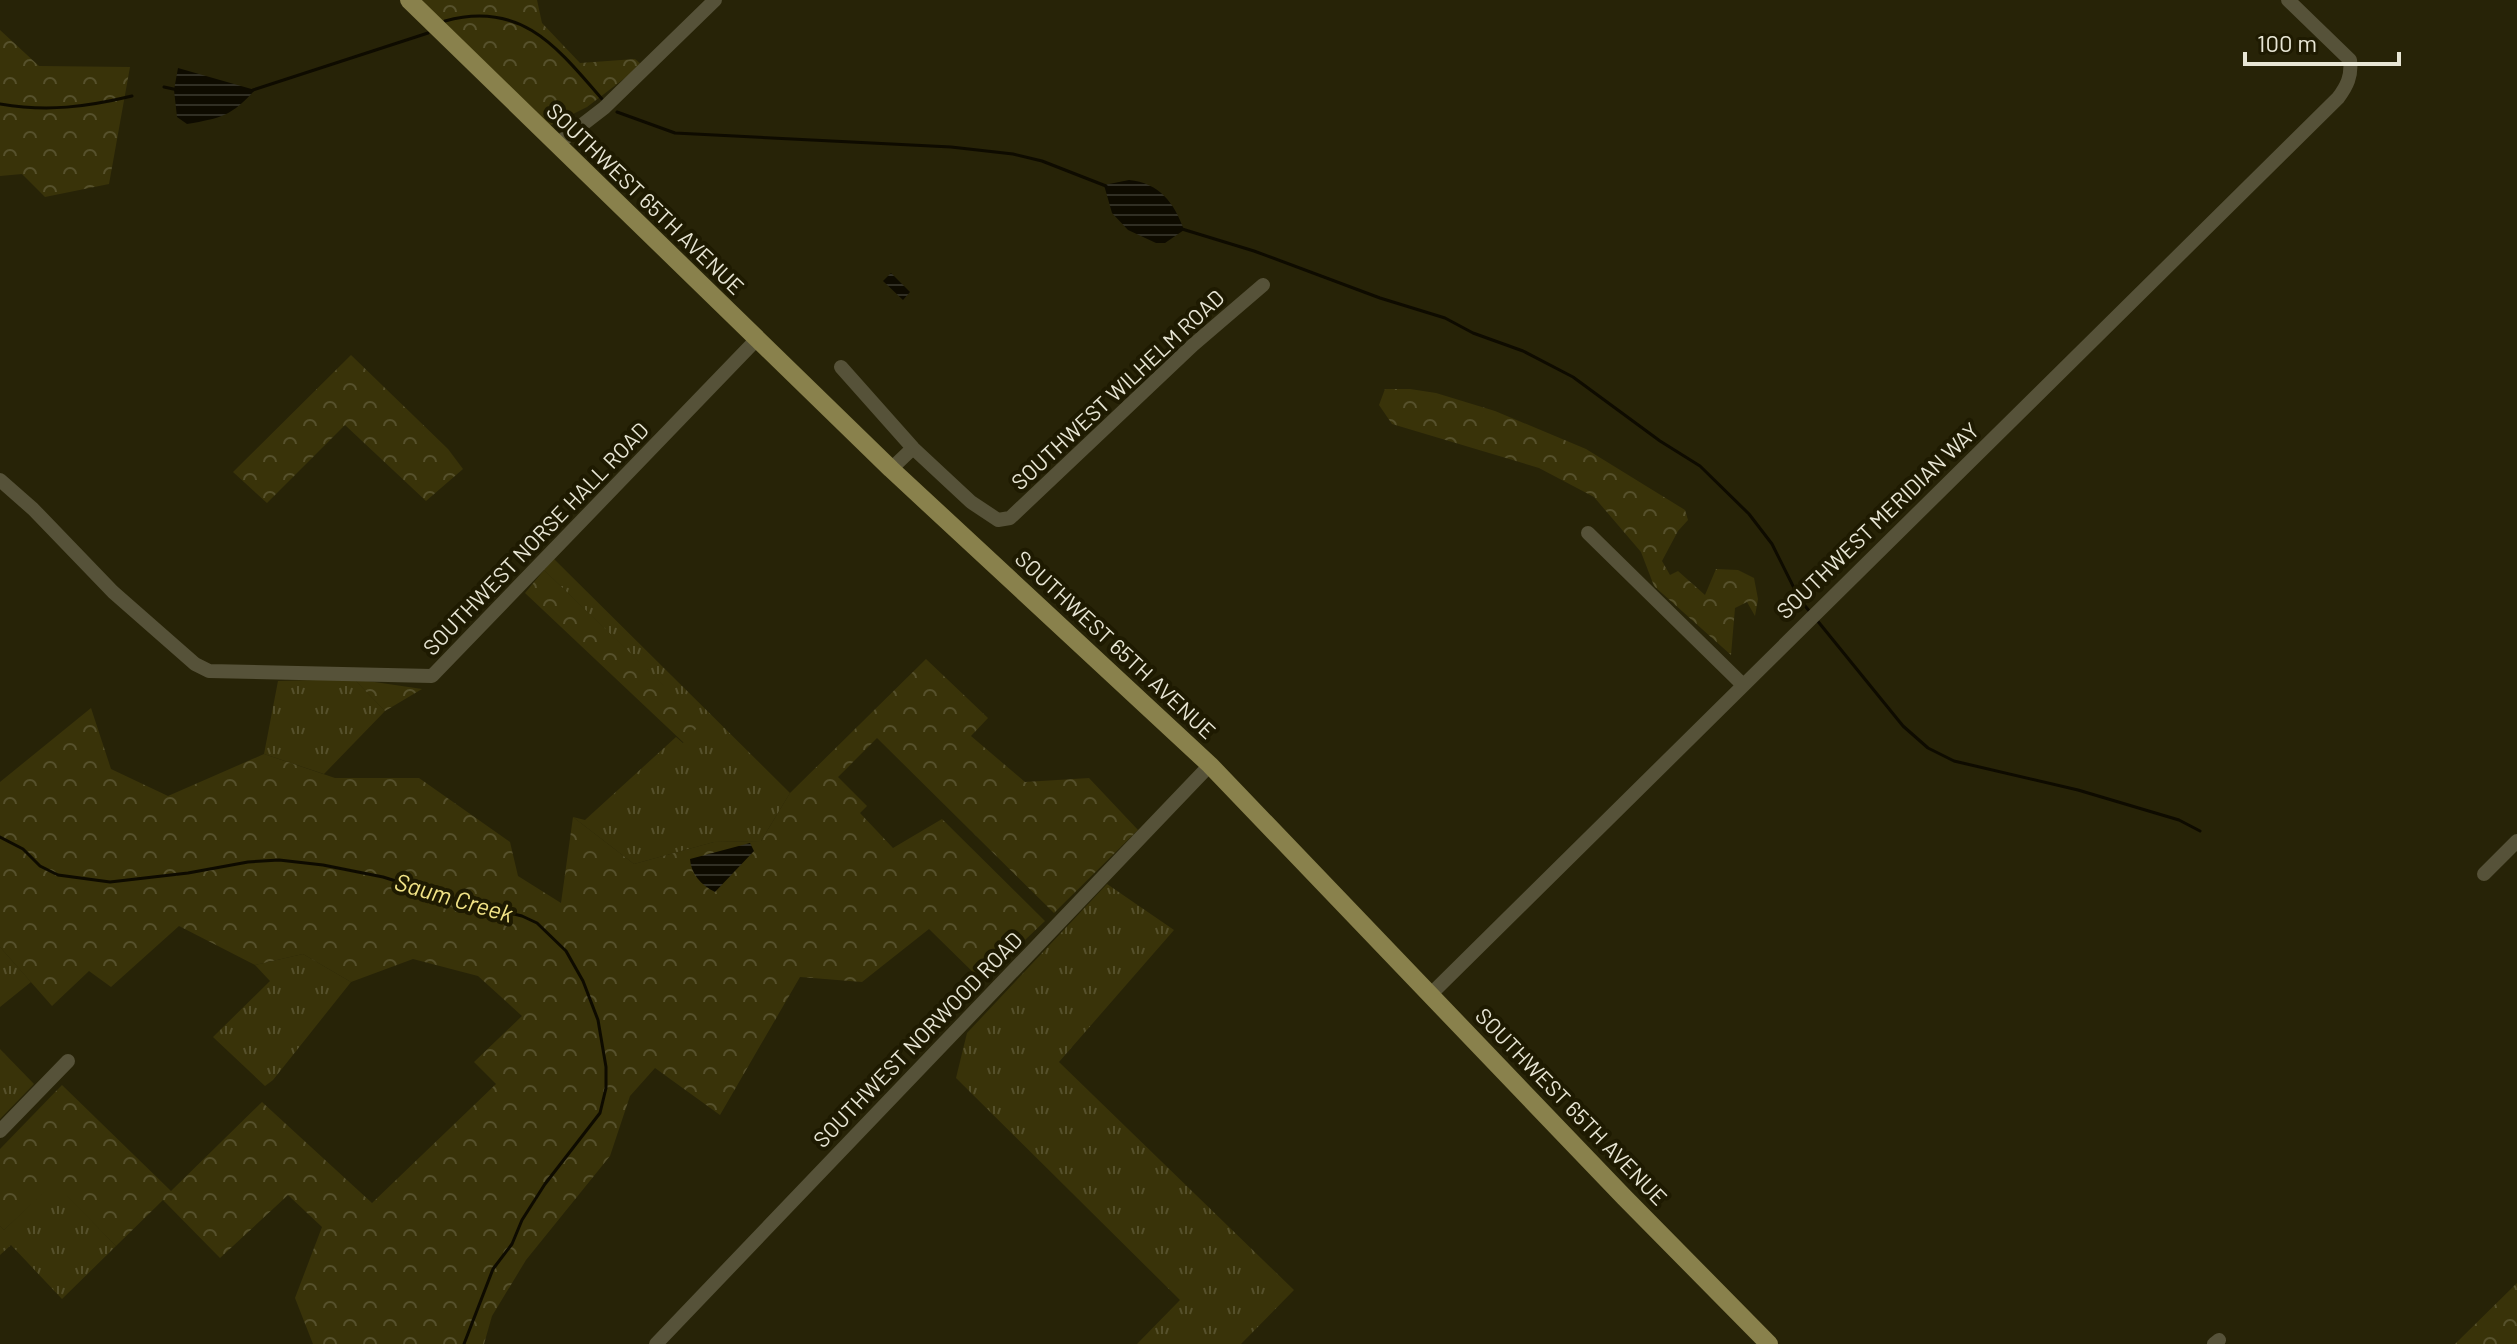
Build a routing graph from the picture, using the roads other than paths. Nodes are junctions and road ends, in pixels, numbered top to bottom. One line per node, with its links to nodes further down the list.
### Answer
1 (409, 0): 4 (main road, SOUTHWEST 65TH AVENUE)
2 (715, 0): 4 (street)
3 (2288, 0): 12 (street, SOUTHWEST MERIDIAN WAY)
4 (556, 145): 6 (main road, SOUTHWEST 65TH AVENUE)
5 (1263, 285): 8 (street, SOUTHWEST WILHELM ROAD)
6 (757, 339): 9 (main road, SOUTHWEST 65TH AVENUE); 10 (street, SOUTHWEST NORSE HALL ROAD)
7 (841, 367): 8 (street)
8 (913, 448): 9 (street)
9 (891, 469): 13 (main road, SOUTHWEST 65TH AVENUE)
10 (0, 480)
11 (1588, 533): 12 (street)
12 (1742, 684): 16 (street, SOUTHWEST MERIDIAN WAY)
13 (1210, 765): 16 (main road, SOUTHWEST 65TH AVENUE); 19 (street, SOUTHWEST NORWOOD ROAD)
14 (2517, 841): 15 (street)
15 (2484, 874)
16 (1431, 994): 20 (main road, SOUTHWEST 65TH AVENUE)
17 (68, 1061): 18 (street)
18 (0, 1131)
19 (656, 1344)
20 (1769, 1344)

